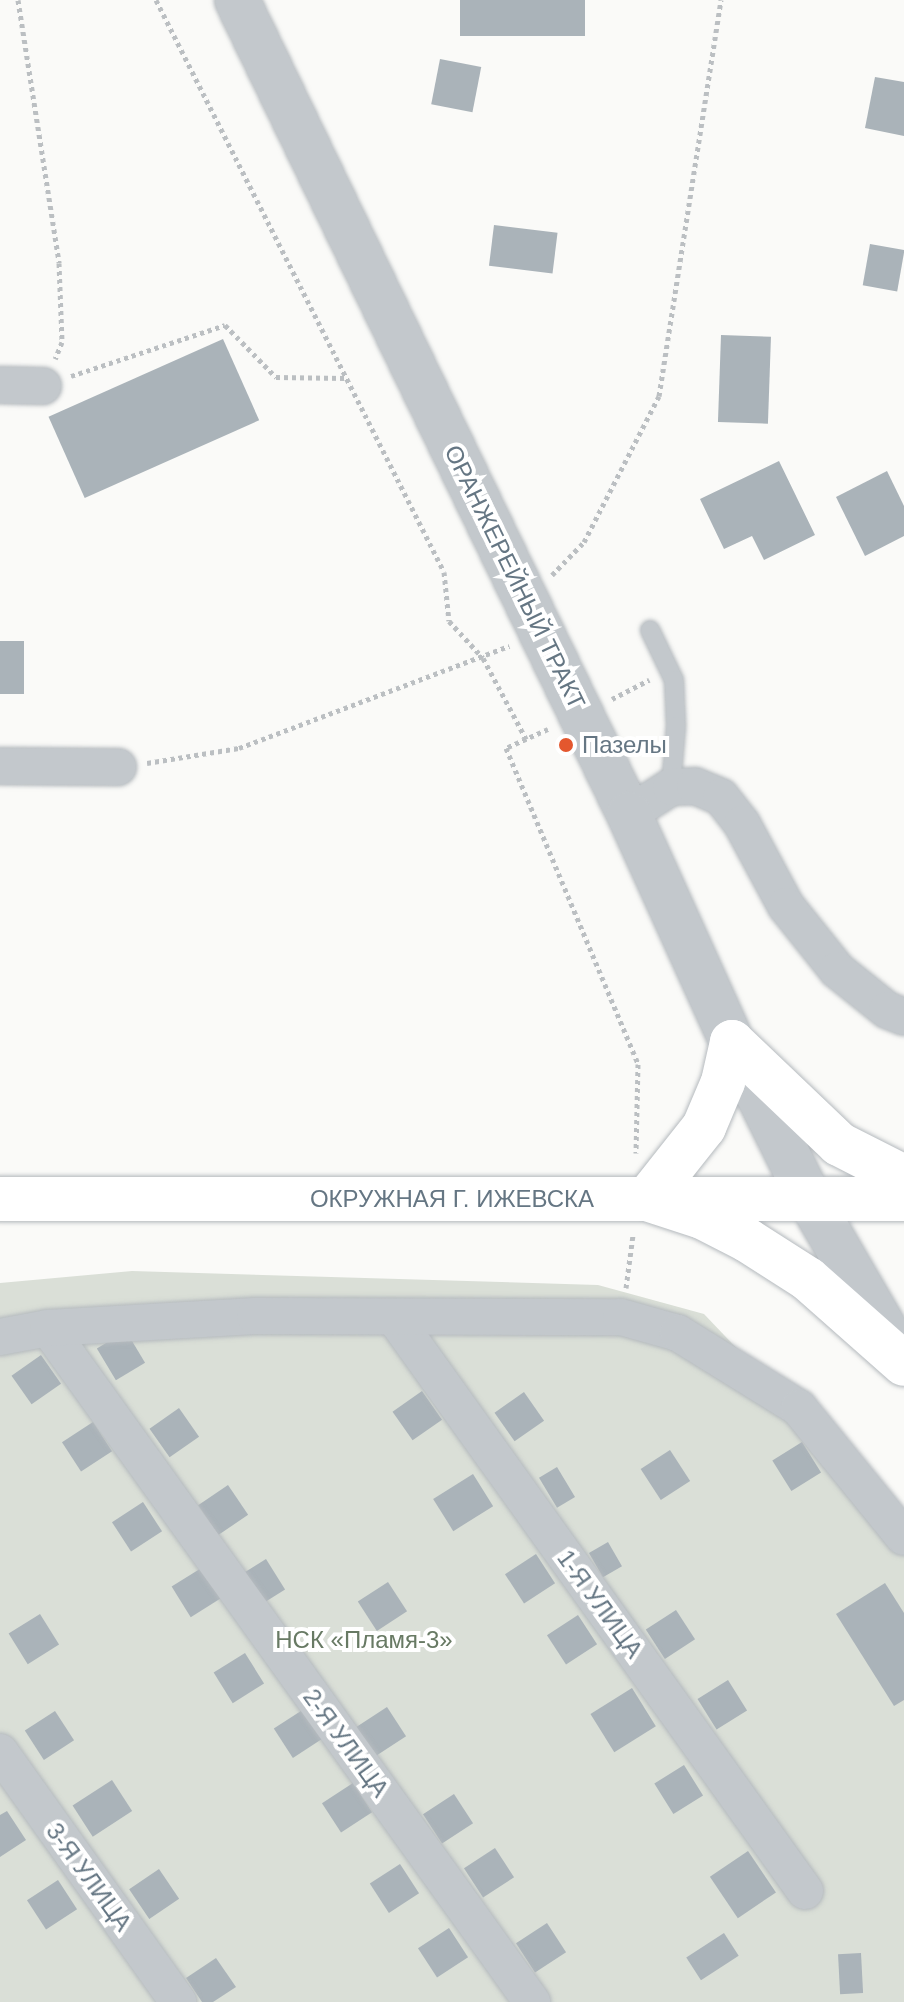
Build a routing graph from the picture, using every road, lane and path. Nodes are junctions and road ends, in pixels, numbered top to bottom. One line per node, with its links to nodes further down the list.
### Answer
1 (18, 0): 7 (path)
2 (156, 0): 5 (path)
3 (237, 0): 8 (street, ОРАНЖЕРЕЙНЫЙ ТРАКТ)
4 (721, 0): 8 (path)
5 (345, 378): 7 (path); 10 (path)
6 (0, 385): 7 (street)
7 (43, 386)
8 (534, 616): 10 (path); 12 (street, ОРАНЖЕРЕЙНЫЙ ТРАКТ)
9 (650, 630): 11 (lane)
10 (483, 658): 13 (path); 15 (path)
11 (669, 670): 12 (path); 16 (lane)
12 (580, 714): 13 (path); 17 (street, ОРАНЖЕРЕЙНЫЙ ТРАКТ)
13 (526, 739): 22 (path)
14 (0, 766): 15 (street)
15 (118, 767)
16 (671, 787): 17 (street); 18 (street)
17 (629, 814): 19 (street, ОРАНЖЕРЕЙНЫЙ ТРАКТ)
18 (904, 1017)
19 (732, 1042): 20 (main road); 22 (main road); 24 (street, ОРАНЖЕРЕЙНЫЙ ТРАКТ)
20 (904, 1177)
21 (0, 1199): 22 (main road, ОКРУЖНАЯ Г. ИЖЕВСКА)
22 (639, 1199): 24 (main road, ОКРУЖНАЯ Г. ИЖЕВСКА); 26 (path); 29 (main road)
23 (904, 1199): 24 (main road, ОКРУЖНАЯ Г. ИЖЕВСКА)
24 (810, 1200): 29 (street, ОРАНЖЕРЕЙНЫЙ ТРАКТ)
25 (394, 1317): 26 (street); 27 (street); 32 (street, 1-Я УЛИЦА)
26 (621, 1317): 30 (street)
27 (48, 1328): 28 (street); 34 (street, 2-Я УЛИЦА)
28 (0, 1337)
29 (904, 1364)
30 (904, 1537)
31 (0, 1752): 33 (street, 3-Я УЛИЦА)
32 (805, 1891)
33 (178, 2002)
34 (532, 2002)

